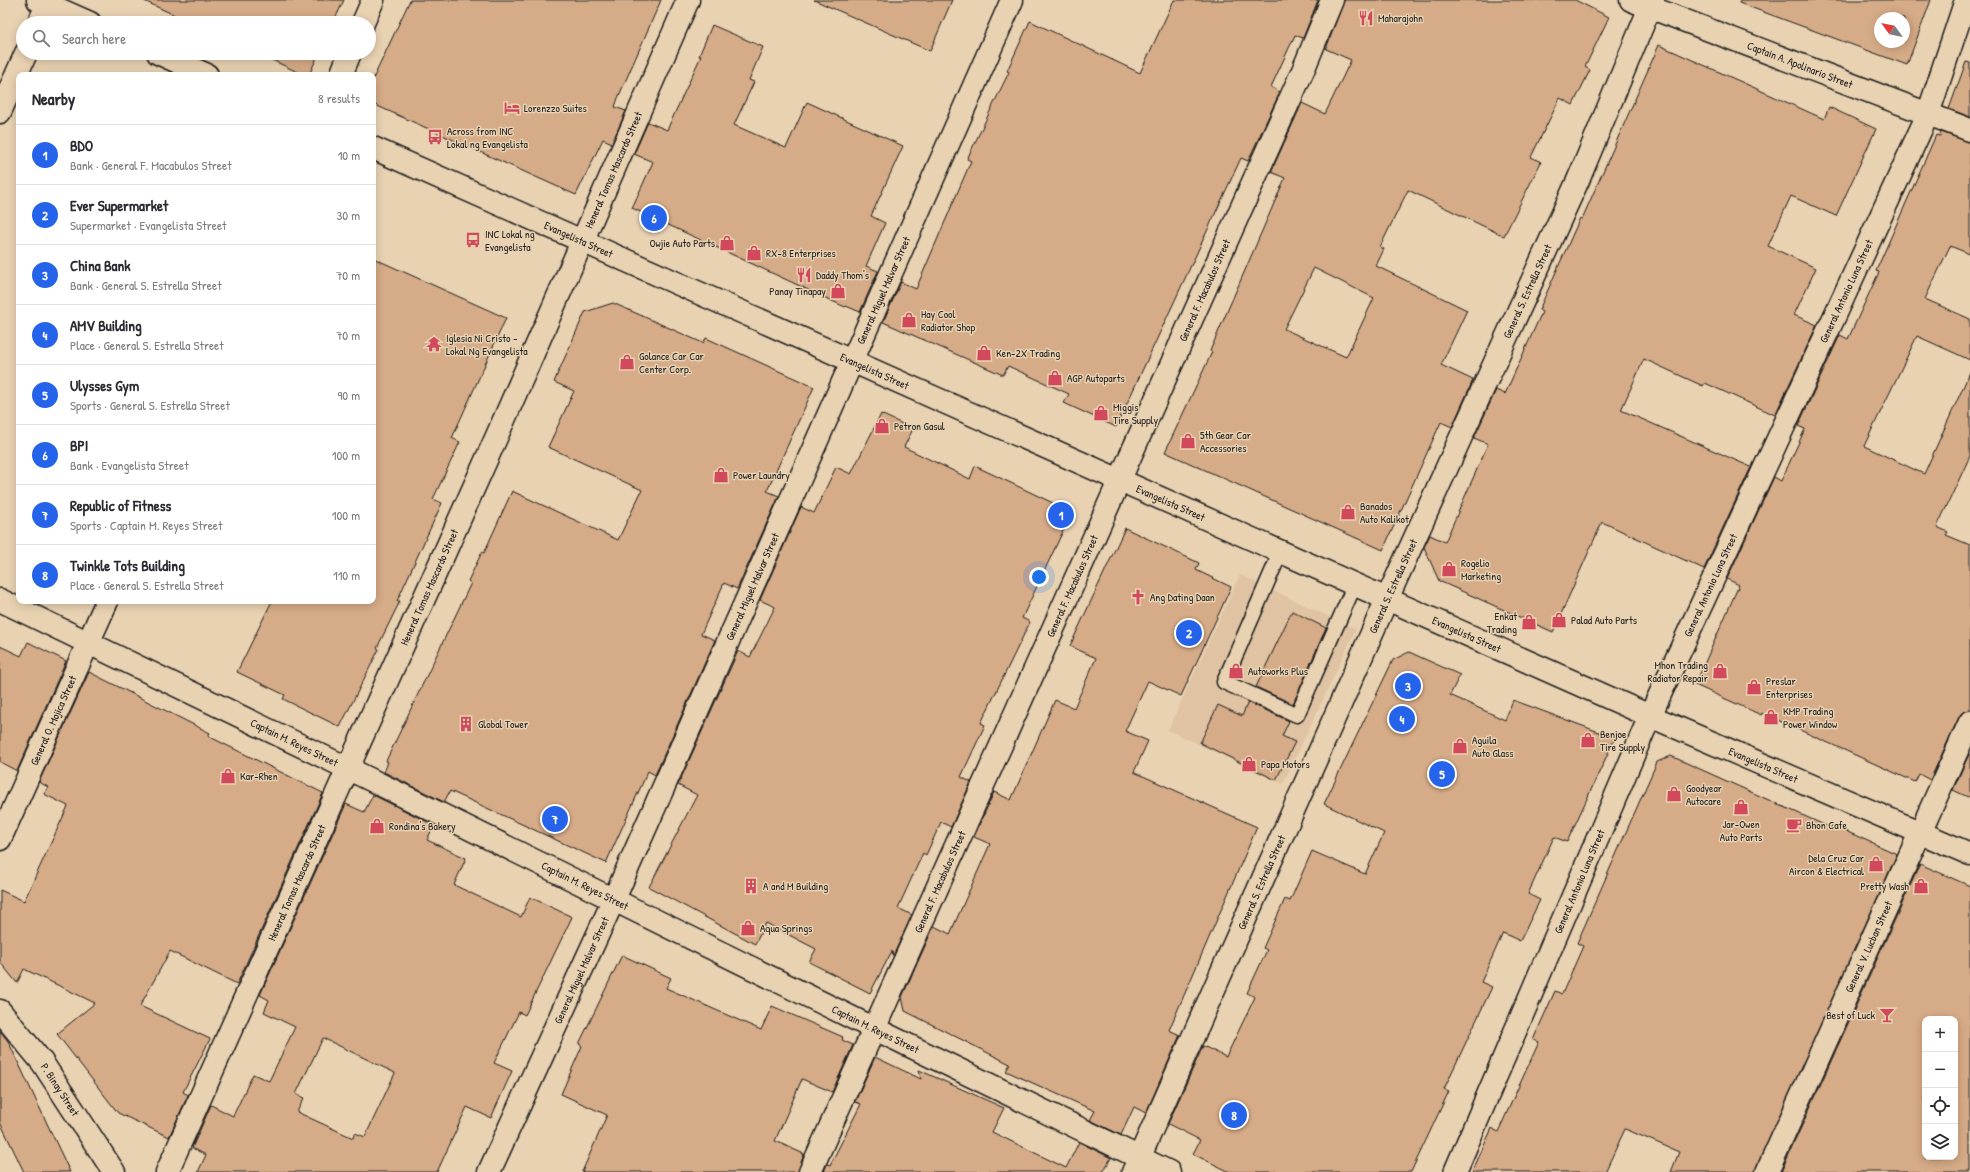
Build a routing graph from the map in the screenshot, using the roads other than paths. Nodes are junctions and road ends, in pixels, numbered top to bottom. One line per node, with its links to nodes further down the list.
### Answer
1 (373, 0): 9 (street)
2 (688, 0): 21 (street, Heneral Tomas Mascardo Street)
3 (1012, 0): 22 (street, General Miguel Malvar Street)
4 (1332, 0): 23 (street, General F. Macabulos Street)
5 (1966, 0): 18 (street, General Antonio Luna Street)
6 (1644, 3): 18 (street, Captain A. Apolinario Street); 26 (street, General S. Estrella Street)
7 (43, 7): 8 (street)
8 (69, 16)
9 (366, 16)
10 (23, 60): 13 (street)
11 (174, 60): 14 (street)
12 (347, 60): 15 (street)
13 (18, 72)
14 (200, 72)
15 (342, 72)
16 (16, 76): 17 (street)
17 (0, 112)
18 (1928, 114): 19 (street, Captain A. Apolinario Street); 30 (street, General Antonio Luna Street)
19 (1970, 130)
20 (376, 149): 21 (street, Evangelista Street)
21 (581, 241): 22 (street, Evangelista Street); 32 (street, Heneral Tomas Mascardo Street)
22 (853, 362): 23 (street, Evangelista Street); 36 (street, General Miguel Malvar Street)
23 (1120, 479): 24 (street, Evangelista Street); 38 (street, General F. Macabulos Street)
24 (1282, 552): 25 (street, Evangelista Street); 25 (lane)
25 (1355, 584): 26 (street, Evangelista Street)
26 (1388, 599): 30 (street, Evangelista Street); 39 (street, General S. Estrella Street)
27 (0, 600): 29 (street, Captain M. Reyes Street)
28 (106, 604): 29 (street, General O. Mojica Street)
29 (88, 642): 32 (street, Captain M. Reyes Street); 34 (street, General O. Mojica Street)
30 (1650, 716): 33 (street, Evangelista Street); 45 (street, General Antonio Luna Street)
31 (1970, 722): 33 (street, General V. Lucban Street)
32 (347, 768): 36 (street, Captain M. Reyes Street); 41 (street, Heneral Tomas Mascardo Street)
33 (1920, 833): 35 (street, Evangelista Street); 46 (street, General V. Lucban Street)
34 (0, 839)
35 (1970, 854)
36 (614, 899): 38 (street, Captain M. Reyes Street); 42 (street, General Miguel Malvar Street)
37 (0, 1011): 40 (street, P. Binay Street)
38 (875, 1029): 39 (street, Captain M. Reyes Street); 43 (street, General F. Macabulos Street)
39 (1136, 1165): 44 (street, Captain M. Reyes Street)
40 (114, 1172)
41 (167, 1172)
42 (489, 1172)
43 (810, 1172)
44 (1169, 1172)
45 (1455, 1172)
46 (1767, 1172)

